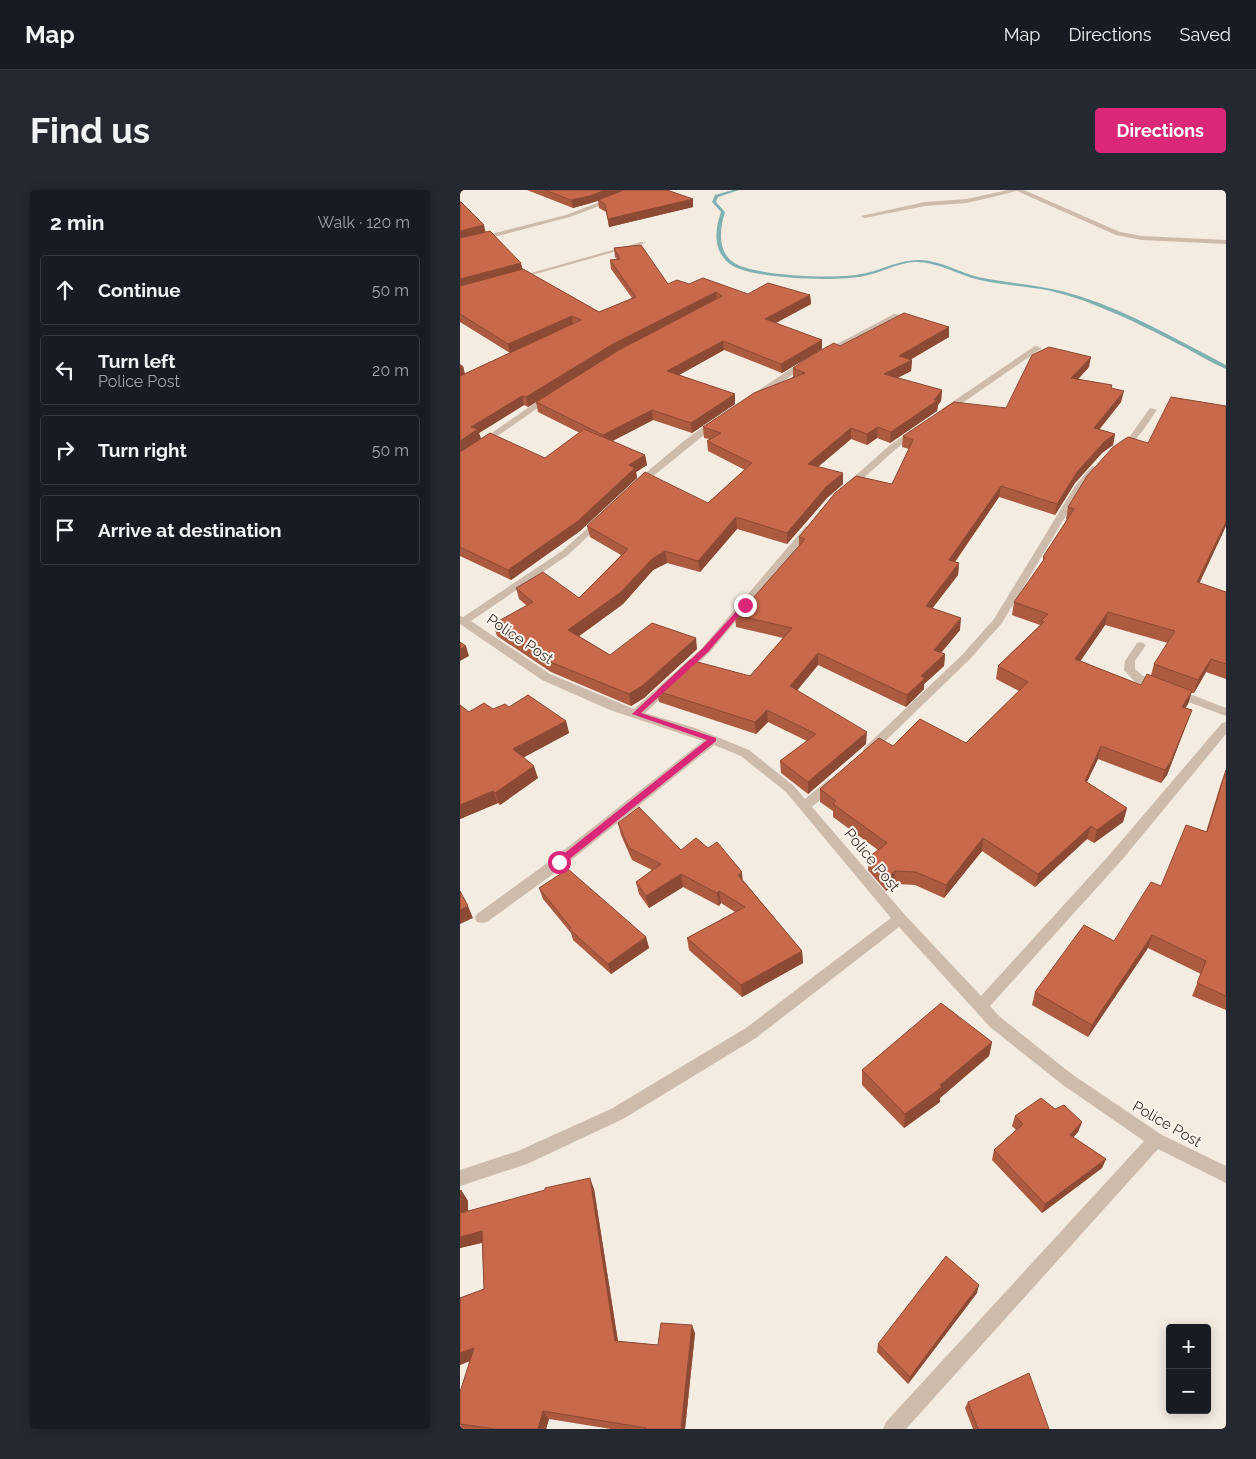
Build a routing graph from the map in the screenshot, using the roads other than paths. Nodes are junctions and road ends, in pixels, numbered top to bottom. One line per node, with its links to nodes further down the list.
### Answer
1 (1015, 190): 4 (street)
2 (1019, 190): 5 (street)
3 (619, 197): 6 (street)
4 (864, 216)
5 (1226, 242)
6 (460, 244)
7 (643, 244): 8 (street)
8 (507, 280)
9 (896, 315): 12 (street)
10 (1038, 348): 17 (street)
11 (563, 388): 15 (street)
12 (742, 404)
13 (1153, 410): 26 (street)
14 (727, 415): 16 (street)
15 (460, 459)
16 (628, 493)
17 (838, 495)
18 (607, 513): 20 (street)
19 (813, 523): 23 (street)
20 (462, 620): 23 (street, Police Post)
21 (1142, 645): 22 (street)
22 (1226, 712)
23 (636, 714): 25 (street, Police Post)
24 (1226, 726): 31 (street)
25 (713, 739): 28 (street, Police Post); 29 (street)
26 (860, 758)
27 (839, 776): 28 (street)
28 (805, 806): 30 (street, Police Post)
29 (482, 918)
30 (900, 919): 31 (street, Police Post); 34 (street)
31 (981, 1006): 32 (street, Police Post)
32 (1156, 1140): 33 (street, Police Post); 35 (street)
33 (1226, 1175)
34 (460, 1178)
35 (893, 1429)

